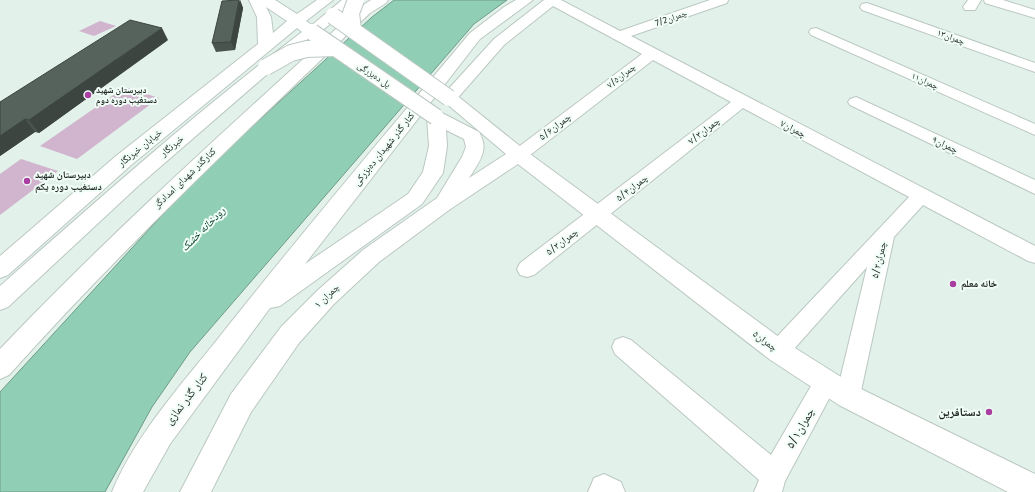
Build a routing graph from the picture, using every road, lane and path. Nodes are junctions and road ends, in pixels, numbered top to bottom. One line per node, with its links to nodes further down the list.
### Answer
1 (256, 0): 18 (main road)
2 (266, 0): 13 (main road, پل ده‌بزرگی)
3 (351, 0): 10 (main road, خبرنگار)
4 (356, 0): 14 (main road, bridge)
5 (381, 0): 45 (main road, کنارگذر شهدای امدادگر)
6 (526, 0): 42 (main road, کنار گذر شهیدان ده‌بزرکی)
7 (552, 0): 17 (street, چمران۷); 23 (street)
8 (722, 0): 17 (street, 7/2چمران)
9 (990, 0): 12 (street)
10 (322, 5): 13 (main road, خبرنگار); 14 (main road, bridge); 15 (main road, خبرنگار)
11 (867, 7): 22 (street, چمران۱۳)
12 (1035, 14)
13 (297, 21): 15 (main road, پل ده‌بزرگی); 18 (main road, خبرنگار)
14 (353, 30): 23 (main road, bridge)
15 (312, 32): 19 (main road, پل ده‌بزرگی, bridge); 21 (main road, خبرنگار)
16 (816, 32): 28 (street, چمران۱۱)
17 (619, 36): 20 (street, چمران۷)
18 (266, 47): 37 (main road, خیابان خبرنگار)
19 (335, 48): 21 (main road, bridge); 27 (main road, پل ده‌بزرگی, bridge)
20 (652, 53): 24 (street, چمران۷/۵); 25 (street, چمران۷)
21 (266, 67): 38 (main road, خبرنگار)
22 (1035, 68)
23 (449, 98): 29 (main road, چمران۵)
24 (591, 99): 29 (street, چمران۵/۶)
25 (741, 102): 30 (street, چمران۷/۳); 32 (street, چمران۷)
26 (856, 102): 31 (street, چمران۹)
27 (436, 117): 33 (main road, پل ده‌بزرگی); 42 (main road)
28 (1035, 130)
29 (518, 155): 33 (main road, چمران ۱); 34 (main road, چمران۵)
30 (666, 161): 34 (street, چمران۵/۴)
31 (1035, 188)
32 (921, 195): 35 (street); 36 (street, چمران۷)
33 (442, 205): 51 (main road, چمران ۱)
34 (597, 215): 39 (street, چمران۵/۳); 44 (main road, چمران۵)
35 (886, 233): 44 (street, چمران۵/۲); 47 (street, چمران۵/۲)
36 (1035, 255)
37 (0, 269)
38 (35, 269): 40 (main road, خبرنگار); 41 (main road)
39 (527, 269)
40 (0, 300)
41 (0, 308)
42 (254, 311): 50 (main road, کنار گذر نمازی)
43 (623, 347): 48 (street)
44 (778, 351): 46 (main road, چمران۵)
45 (0, 368)
46 (826, 382): 47 (main road, چمران۵); 48 (street, چمران۵/۱)
47 (848, 396): 49 (main road, چمران۵)
48 (771, 483)
49 (1035, 490)
50 (127, 492)
51 (195, 492)
52 (602, 492): 53 (street)
53 (610, 492)

